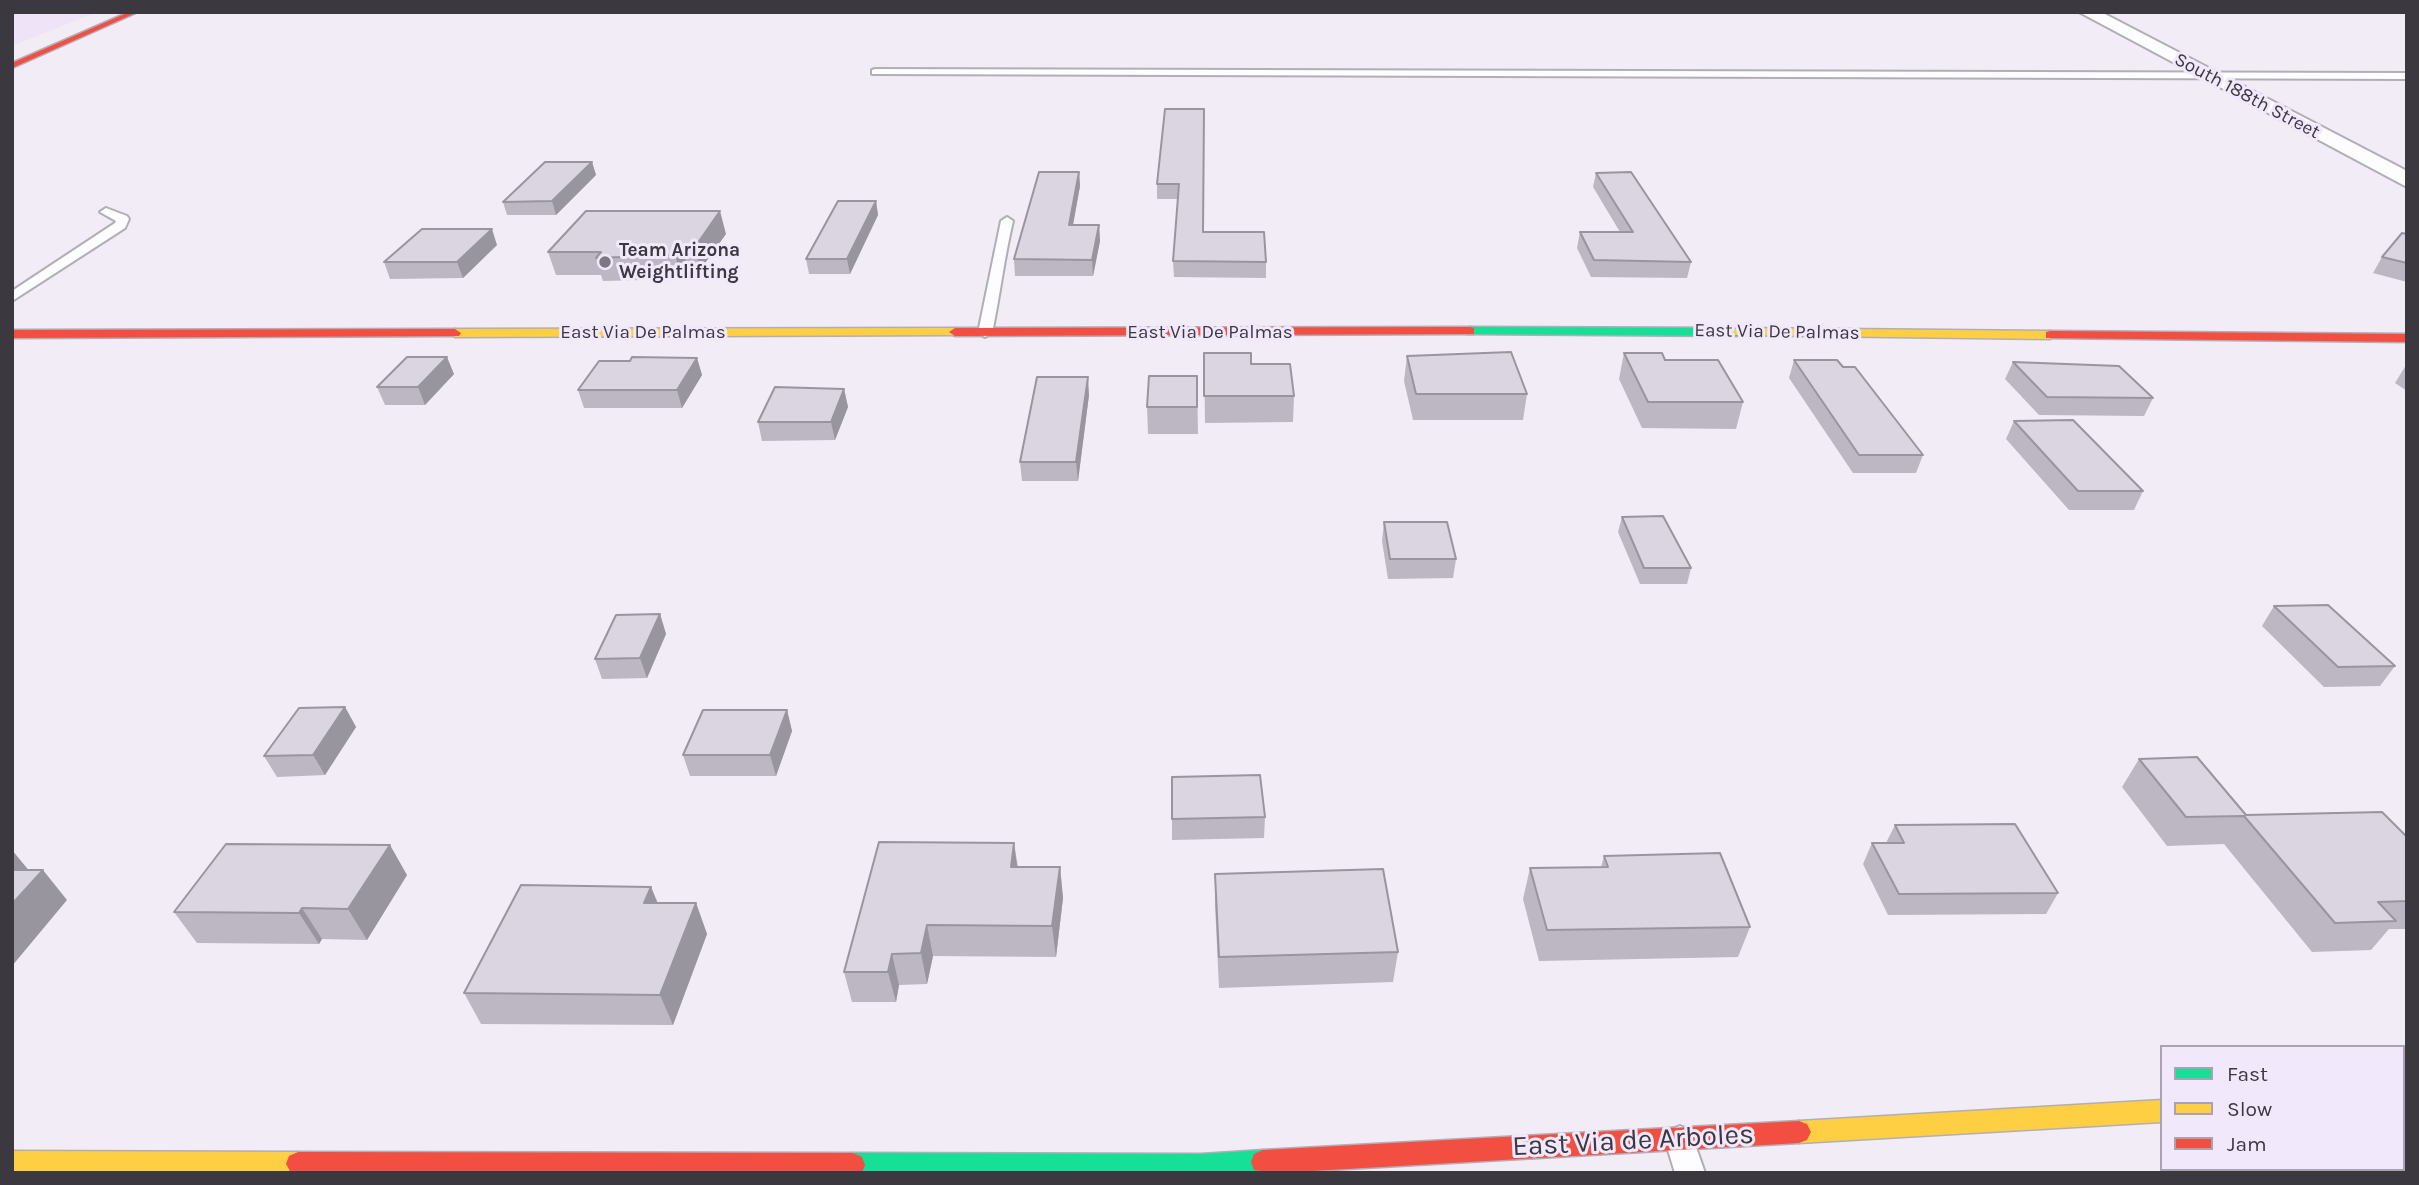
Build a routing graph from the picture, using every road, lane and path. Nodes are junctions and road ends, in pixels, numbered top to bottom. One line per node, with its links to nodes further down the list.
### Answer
1 (2087, 12): 5 (street, South 188th Street)
2 (130, 13): 3 (street)
3 (12, 66)
4 (875, 72): 5 (lane)
5 (2209, 76): 6 (lane); 7 (street, South 188th Street)
6 (2407, 76)
7 (2407, 180)
8 (106, 212): 10 (lane)
9 (1007, 221): 11 (lane)
10 (12, 297)
11 (985, 333): 12 (street, East Via De Palmas); 13 (street, East Via De Palmas)
12 (12, 334)
13 (2407, 338)
14 (2160, 1111): 15 (street, East Via de Arboles)
15 (1680, 1139): 16 (street, East Via de Arboles); 17 (lane)
16 (12, 1163)
17 (1690, 1173)

